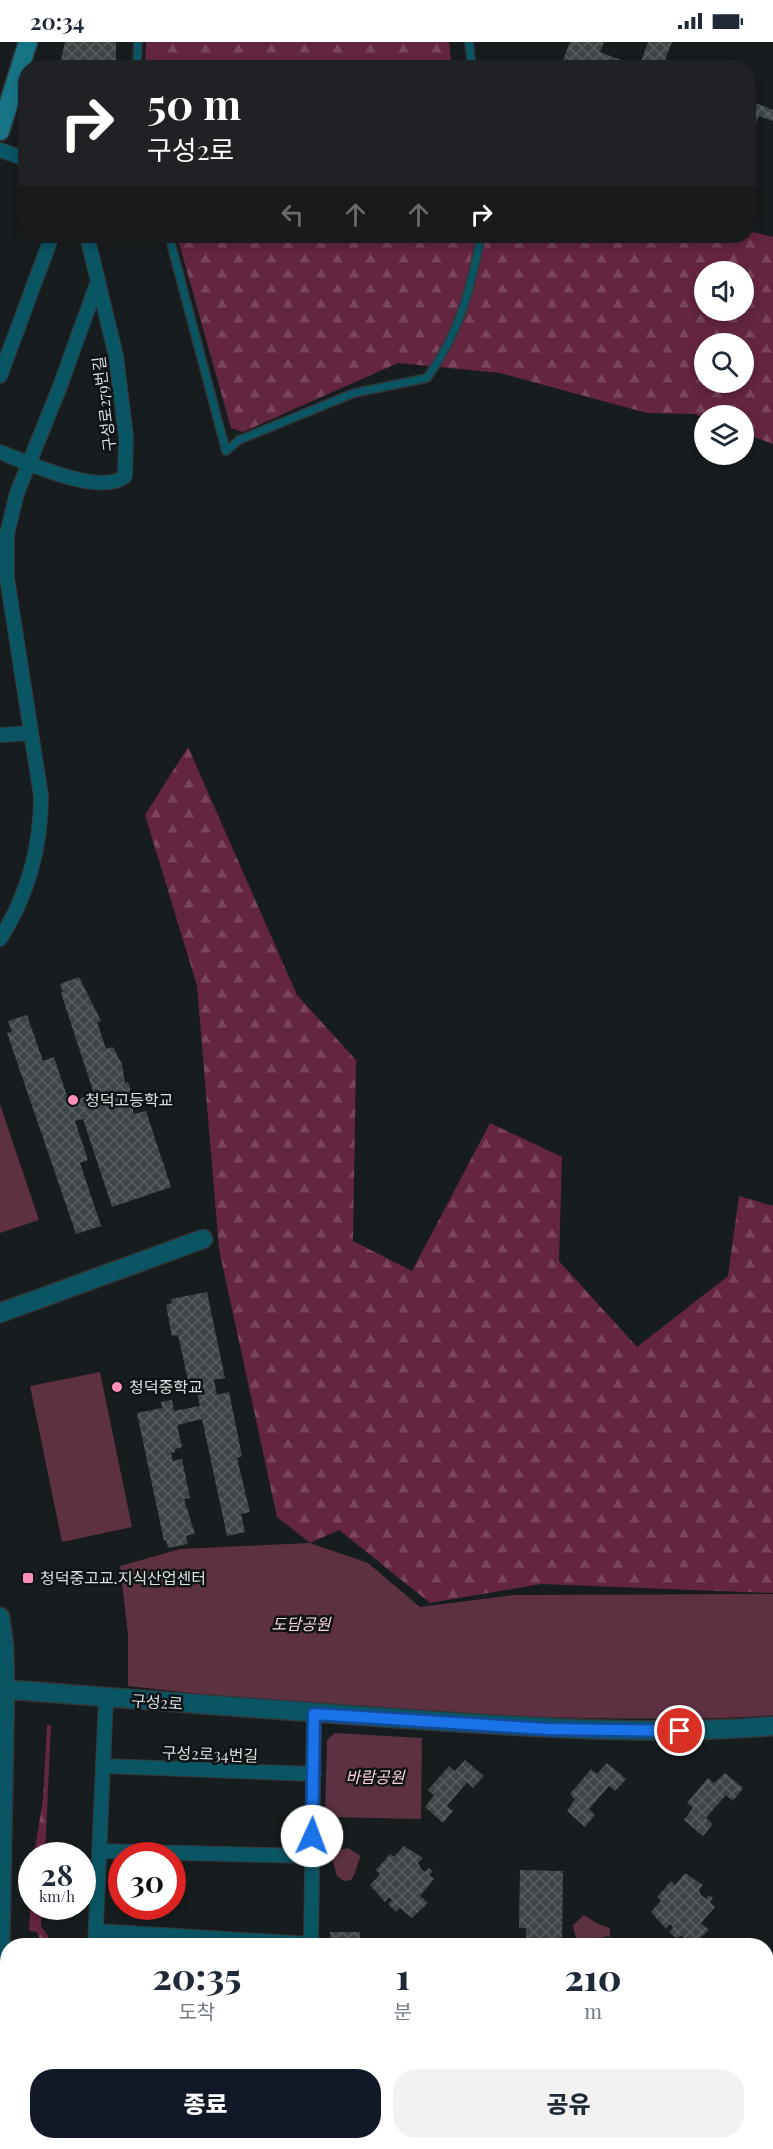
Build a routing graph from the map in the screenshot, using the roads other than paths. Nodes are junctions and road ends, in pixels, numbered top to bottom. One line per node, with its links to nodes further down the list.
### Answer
1 (28, 42): 4 (main road)
2 (138, 42): 5 (lane)
3 (469, 42): 6 (lane)
4 (22, 60)
5 (137, 60)
6 (471, 60)
7 (18, 74): 8 (main road)
8 (0, 131)
9 (0, 150): 10 (street)
10 (18, 156)
11 (49, 243): 16 (street)
12 (89, 243): 15 (street, 구성로279번길)
13 (170, 243): 14 (lane)
14 (479, 243)
15 (98, 281): 18 (street); 18 (street, 구성로279번길)
16 (0, 376)
17 (0, 452): 18 (street, 구성로279번길)
18 (30, 464): 19 (street)
19 (30, 733): 20 (street); 21 (street)
20 (0, 735)
21 (0, 939)
22 (203, 1239): 23 (street)
23 (0, 1313)
24 (0, 1617): 25 (street)
25 (2, 1689): 26 (street, 구성2로); 34 (street)
26 (106, 1698): 27 (street, 구성2로); 29 (street)
27 (314, 1714): 28 (street, 구성2로); 30 (street)
28 (773, 1726)
29 (105, 1766): 30 (street, 구성2로34번길); 31 (street)
30 (314, 1774): 32 (street)
31 (100, 1851): 32 (street); 33 (street)
32 (311, 1856): 37 (street)
33 (96, 1931): 35 (street); 36 (street)
34 (0, 1938)
35 (96, 1938)
36 (204, 1938)
37 (311, 1938)

